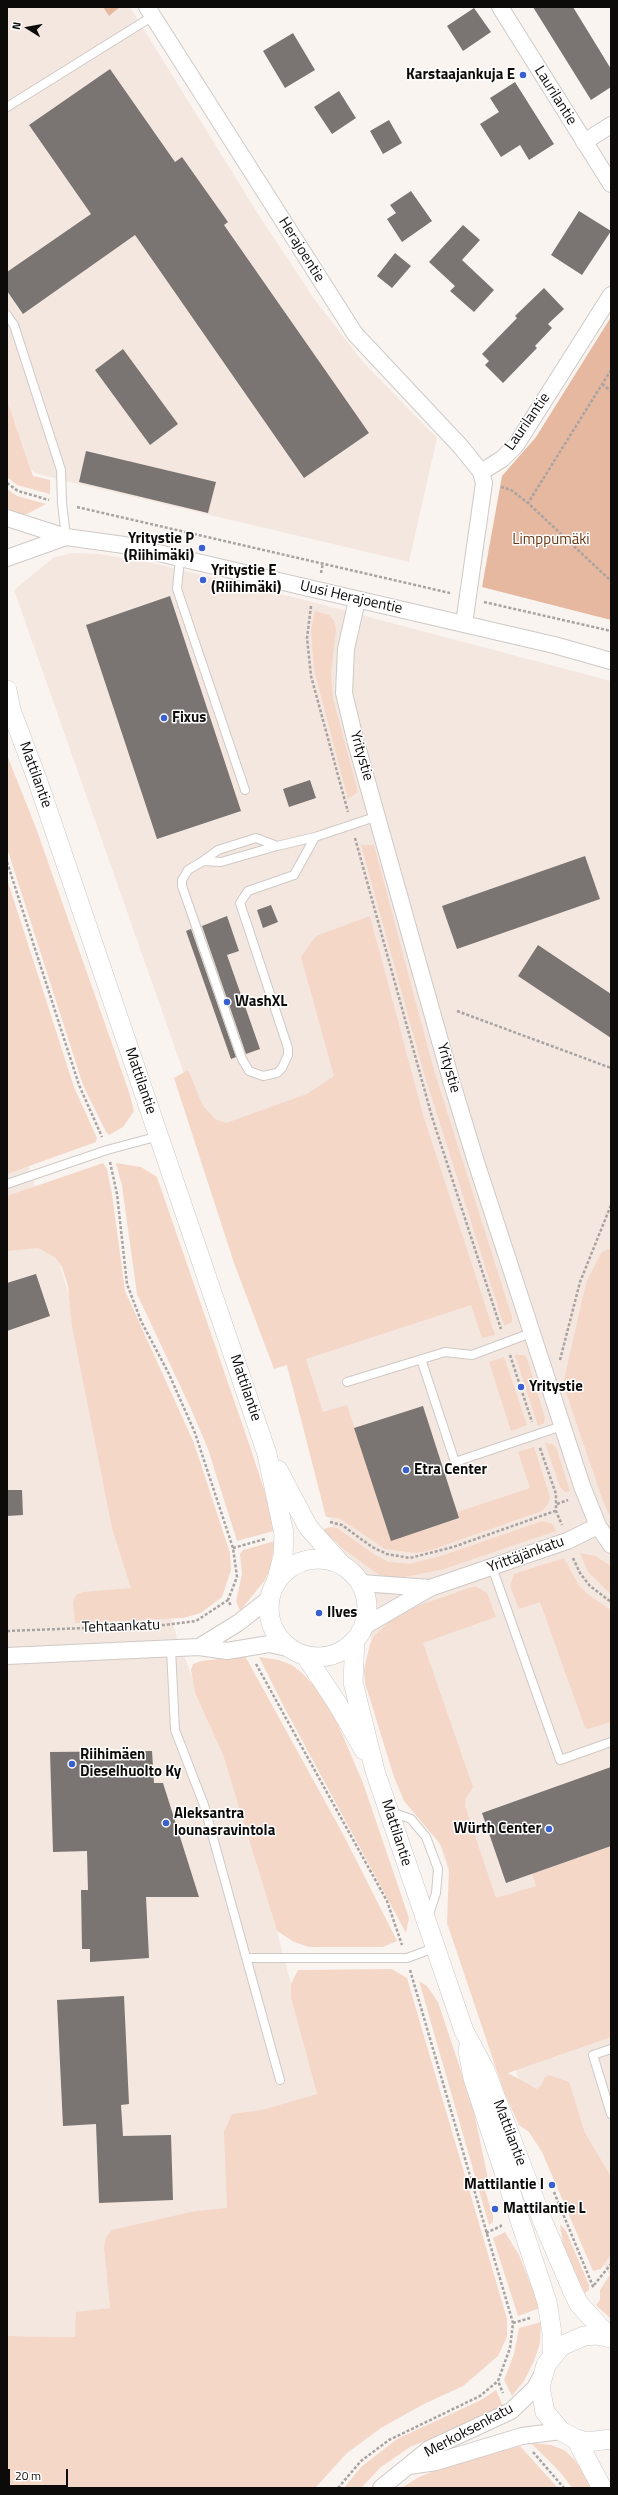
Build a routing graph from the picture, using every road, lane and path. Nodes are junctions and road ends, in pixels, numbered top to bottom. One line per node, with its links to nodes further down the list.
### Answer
1 (500, 7): 5 (street, Laurilantie)
2 (150, 12): 3 (lane); 12 (street, Herajoentie)
3 (7, 107)
4 (611, 125): 5 (street)
5 (584, 142): 6 (street, Laurilantie)
6 (611, 184)
7 (611, 295): 12 (street, Laurilantie)
8 (7, 315): 14 (lane)
9 (611, 370): 10 (path)
10 (602, 384): 11 (path); 15 (path)
11 (611, 391)
12 (483, 478): 15 (path); 23 (street)
13 (7, 483): 14 (path)
14 (62, 503): 17 (lane); 20 (path)
15 (528, 503): 21 (path)
16 (7, 518): 17 (street, Uusi Herajoentie)
17 (66, 537): 18 (street, Uusi Herajoentie); 19 (street, Uusi Herajoentie)
18 (7, 558)
19 (180, 558): 22 (street, Uusi Herajoentie); 30 (lane)
20 (323, 563): 22 (path); 23 (path)
21 (611, 581)
22 (316, 591): 24 (street, Uusi Herajoentie); 32 (path)
23 (469, 598): 25 (street); 26 (path)
24 (357, 600): 25 (street, Uusi Herajoentie); 31 (street, Yritystie)
25 (464, 624): 27 (street, Uusi Herajoentie)
26 (611, 631)
27 (611, 662)
28 (7, 690): 29 (street, Mattilantie)
29 (9, 706): 39 (street, Mattilantie)
30 (245, 790)
31 (378, 816): 32 (lane); 43 (street, Yritystie)
32 (351, 824): 33 (lane); 44 (path)
33 (315, 837): 34 (lane); 35 (lane)
34 (277, 846): 35 (lane); 35 (lane)
35 (203, 861)
36 (7, 862): 40 (path)
37 (457, 1011): 38 (path)
38 (611, 1068)
39 (159, 1136): 40 (lane); 50 (street, Mattilantie)
40 (107, 1150): 41 (lane); 57 (path)
41 (7, 1184)
42 (611, 1205): 46 (path)
43 (531, 1333): 44 (lane); 48 (street, Yritystie)
44 (506, 1344): 45 (lane); 49 (path)
45 (421, 1359): 47 (lane); 49 (lane)
46 (555, 1363)
47 (347, 1382)
48 (562, 1426): 49 (lane); 52 (street, Yritystie)
49 (536, 1435): 51 (path)
50 (267, 1454): 53 (street, Mattilantie); 54 (street, Mattilantie)
51 (556, 1511): 53 (path); 55 (path)
52 (598, 1526): 55 (street, Yrittäjänkatu); 56 (street)
53 (308, 1527): 58 (street, Mattilantie)
54 (284, 1534): 57 (path); 62 (street, Mattilantie)
55 (567, 1541): 59 (street, Yrittäjänkatu); 64 (path)
56 (611, 1545)
57 (233, 1548): 63 (path)
58 (341, 1564): 60 (street); 62 (street)
59 (492, 1567): 61 (street, Yrittäjänkatu); 73 (lane)
60 (361, 1583): 61 (street, Yrittäjänkatu); 67 (street)
61 (430, 1588): 67 (street, Yrittäjänkatu)
62 (273, 1591): 65 (street, Tehtaankatu); 71 (street)
63 (228, 1600): 65 (path); 66 (path, Tehtaankatu)
64 (611, 1602)
65 (238, 1623): 68 (street, Tehtaankatu)
66 (7, 1631)
67 (359, 1634): 71 (street); 74 (street, Mattilantie)
68 (199, 1647): 69 (street, Tehtaankatu); 70 (street, Tehtaankatu)
69 (248, 1647): 71 (street, Tehtaankatu); 79 (path)
70 (171, 1649): 72 (street, Tehtaankatu); 78 (lane)
71 (299, 1652): 74 (street, Mattilantie)
72 (7, 1656)
73 (611, 1742)
74 (375, 1771): 75 (street, Mattilantie)
75 (388, 1811): 76 (street, Mattilantie); 76 (lane)
76 (426, 1924): 77 (street, Mattilantie)
77 (434, 1948): 79 (lane); 80 (street, Mattilantie)
78 (247, 1958): 79 (lane); 82 (lane)
79 (407, 1958): 85 (path)
80 (464, 2031): 88 (street, Mattilantie); 89 (street, Mattilantie)
81 (611, 2049): 83 (lane)
82 (280, 2080)
83 (611, 2114)
84 (499, 2221): 85 (path)
85 (486, 2233): 91 (path)
86 (611, 2264): 87 (path)
87 (594, 2285)
88 (610, 2338): 89 (street)
89 (552, 2355): 90 (street)
90 (542, 2375): 92 (street, Merkoksenkatu); 93 (street)
91 (498, 2381): 92 (path); 97 (path)
92 (511, 2411): 96 (street, Merkoksenkatu)
93 (568, 2435): 94 (street, Merkoksenkatu); 95 (street); 100 (street)
94 (522, 2436): 96 (street, Merkoksenkatu); 99 (path)
95 (611, 2439)
96 (409, 2466): 98 (street, Merkoksenkatu)
97 (338, 2488)
98 (381, 2488)
99 (564, 2488)
100 (602, 2488)

